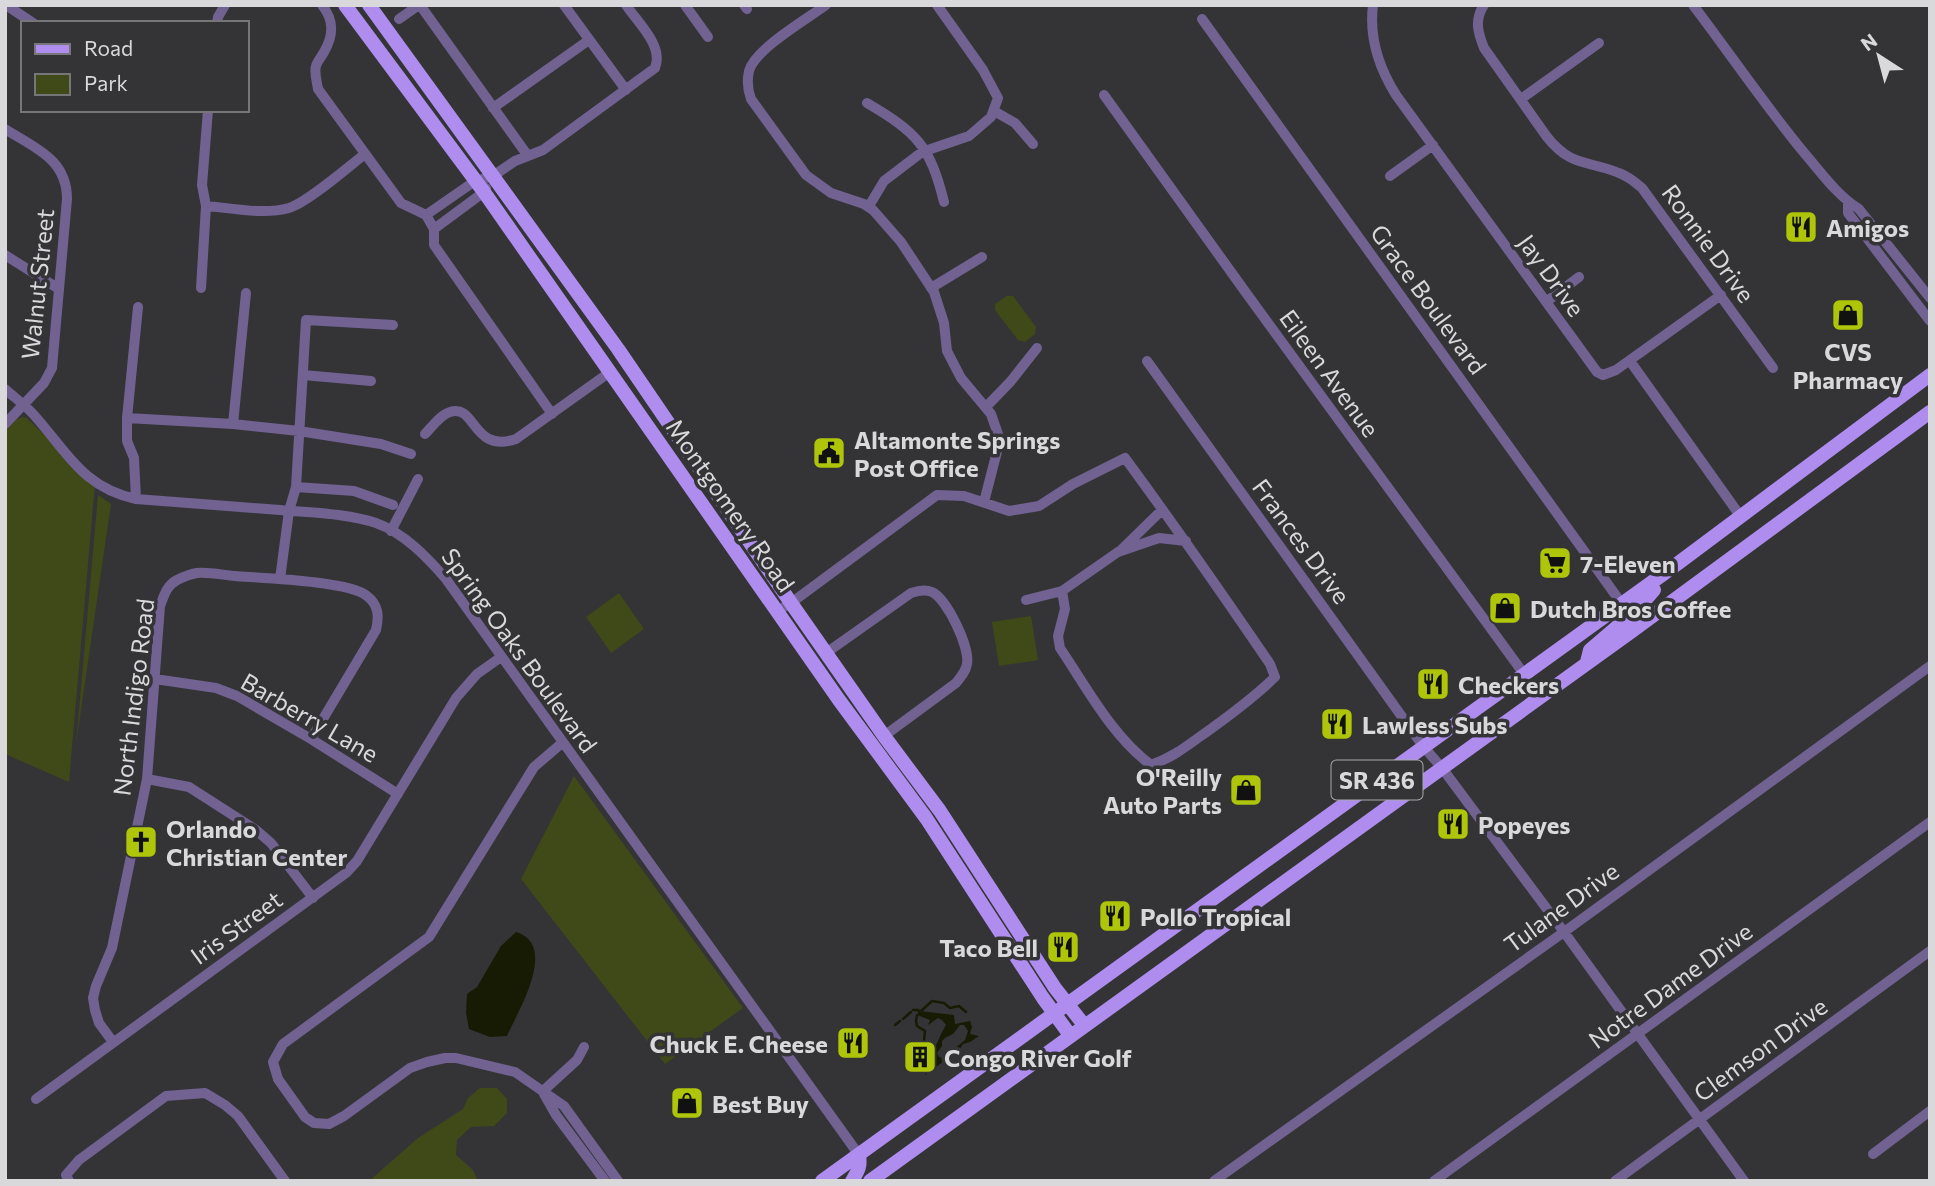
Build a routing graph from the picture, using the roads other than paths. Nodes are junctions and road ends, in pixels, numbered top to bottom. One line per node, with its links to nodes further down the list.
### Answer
1 (6, 5): 17 (street)
2 (225, 5): 18 (street)
3 (322, 5): 33 (street)
4 (345, 5): 37 (main road, Montgomery Road)
5 (369, 5): 35 (main road, Montgomery Road)
6 (420, 5): 15 (street); 26 (street)
7 (564, 5): 20 (street)
8 (685, 5): 19 (street)
9 (826, 5): 41 (street)
10 (937, 5): 27 (street)
11 (1373, 5): 31 (street, Jay Drive)
12 (1485, 5): 24 (street, Ronnie Drive)
13 (1693, 5): 39 (street)
14 (628, 6): 22 (street)
15 (399, 19)
16 (1202, 19): 96 (street, Grace Boulevard)
17 (30, 21)
18 (217, 21)
19 (708, 37)
20 (589, 40): 22 (street); 26 (street)
21 (1600, 43): 24 (street)
22 (626, 90): 34 (street)
23 (1104, 95): 103 (street, Eileen Avenue)
24 (1521, 99): 53 (street, Ronnie Drive)
25 (867, 103): 32 (street)
26 (493, 107): 34 (street)
27 (993, 111): 30 (street); 32 (street)
28 (208, 112): 40 (street)
29 (5, 129): 49 (street, Walnut Street)
30 (1033, 144)
31 (1433, 145): 36 (street); 55 (street, Jay Drive)
32 (926, 150): 38 (street); 41 (street)
33 (365, 154): 40 (street); 42 (street)
34 (528, 156): 35 (street)
35 (493, 176): 37 (street); 47 (main road, Montgomery Road)
36 (1390, 176)
37 (480, 187): 42 (street); 43 (street); 52 (main road, Montgomery Road)
38 (944, 202)
39 (1848, 202): 54 (street); 57 (street)
40 (206, 206): 48 (street)
41 (869, 206): 50 (street)
42 (426, 215): 43 (street)
43 (433, 229): 71 (street)
44 (5, 255): 49 (street)
45 (982, 257): 50 (street)
46 (1579, 277): 55 (street)
47 (570, 283): 52 (main road); 78 (main road, Montgomery Road)
48 (201, 288)
49 (59, 289): 68 (street, Walnut Street)
50 (931, 289): 69 (street)
51 (246, 293): 74 (street)
52 (555, 294): 63 (main road, Montgomery Road)
53 (1721, 295): 61 (street, Jay Drive); 62 (street, Ronnie Drive)
54 (1930, 298)
55 (1546, 302): 61 (street, Jay Drive)
56 (138, 307): 72 (street)
57 (1930, 321)
58 (393, 325): 64 (street)
59 (1037, 348): 69 (street)
60 (1147, 361): 109 (street, Frances Drive)
61 (1630, 361): 87 (street)
62 (1773, 368)
63 (610, 372): 71 (street); 79 (main road, Montgomery Road)
64 (303, 375): 66 (street); 75 (street)
65 (1930, 375): 87 (main road, SR 436)
66 (371, 381)
67 (5, 389): 68 (street, Spring Oaks Boulevard)
68 (23, 405): 73 (street, Walnut Street); 82 (street, Spring Oaks Boulevard)
69 (986, 407): 83 (street)
70 (1930, 412): 98 (main road, SR 436)
71 (552, 414): 76 (street)
72 (127, 418): 74 (street); 82 (street)
73 (5, 424)
74 (233, 424): 75 (street)
75 (299, 431): 77 (street); 81 (street)
76 (425, 434)
77 (411, 454)
78 (701, 470): 79 (main road); 95 (main road, Montgomery Road)
79 (679, 471): 97 (main road, Montgomery Road)
80 (418, 479): 84 (street)
81 (296, 487): 84 (street); 86 (street)
82 (136, 499): 86 (street, Spring Oaks Boulevard)
83 (984, 502): 85 (street); 95 (street)
84 (397, 507): 88 (street)
85 (1162, 510): 89 (street); 91 (street)
86 (289, 511): 88 (street, Spring Oaks Boulevard); 92 (street)
87 (1741, 517): 90 (main road, SR 436)
88 (391, 531): 100 (street, Spring Oaks Boulevard)
89 (1186, 541): 91 (street); 93 (street)
90 (1699, 548): 96 (main road, SR 436); 98 (main road)
91 (1118, 552): 93 (street)
92 (280, 579): 104 (street, North Indigo Road); 107 (street, North Indigo Road)
93 (1062, 591): 94 (street)
94 (1026, 600)
95 (791, 603): 97 (street); 99 (main road, Montgomery Road)
96 (1622, 604): 101 (main road); 103 (main road, SR 436)
97 (777, 611): 105 (main road, Montgomery Road)
98 (1632, 631): 101 (main road, SR 436)
99 (826, 653): 106 (main road, Montgomery Road); 106 (street)
100 (501, 657): 108 (street, Spring Oaks Boulevard); 112 (street, Iris Street)
101 (1587, 663): 110 (main road, SR 436)
102 (1930, 666): 115 (street, Tulane Drive)
103 (1524, 674): 109 (main road, SR 436)
104 (155, 679): 107 (street, Barberry Lane); 111 (street, North Indigo Road)
105 (839, 700): 106 (main road); 118 (main road, Montgomery Road)
106 (884, 736): 117 (main road, Montgomery Road)
107 (311, 739): 112 (street, Barberry Lane)
108 (562, 743): 124 (street); 129 (street, Spring Oaks Boulevard)
109 (1423, 746): 110 (street, Frances Drive); 117 (main road, SR 436)
110 (1442, 768): 115 (street, Frances Drive); 119 (main road, SR 436)
111 (147, 779): 114 (street); 122 (street, North Indigo Road)
112 (398, 794): 114 (street, Iris Street)
113 (1930, 822): 120 (street, Notre Dame Drive)
114 (313, 898): 122 (street, Iris Street)
115 (1564, 932): 120 (street, Frances Drive); 137 (street, Tulane Drive)
116 (1930, 951): 127 (street, Clemson Drive)
117 (1068, 1004): 118 (main road, SR 436); 119 (main road, Montgomery Road)
118 (1055, 1013): 121 (main road, Montgomery Road); 129 (main road, SR 436)
119 (1084, 1025): 121 (main road, SR 436)
120 (1638, 1034): 127 (street, Frances Drive); 138 (street, Notre Dame Drive)
121 (1070, 1035): 136 (main road, SR 436)
122 (113, 1042): 125 (street, Iris Street)
123 (584, 1047): 124 (street)
124 (543, 1091): 132 (street); 133 (street)
125 (36, 1099)
126 (1930, 1111): 128 (street)
127 (1700, 1119): 139 (street, Clemson Drive); 140 (street, Frances Drive)
128 (1872, 1154)
129 (859, 1155): 134 (main road, SR 436); 135 (main road)
130 (69, 1181): 131 (street)
131 (285, 1181)
132 (605, 1181)
133 (618, 1181)
134 (822, 1181)
135 (852, 1181)
136 (870, 1181)
137 (1214, 1181)
138 (1434, 1181)
139 (1615, 1181)
140 (1744, 1181)

